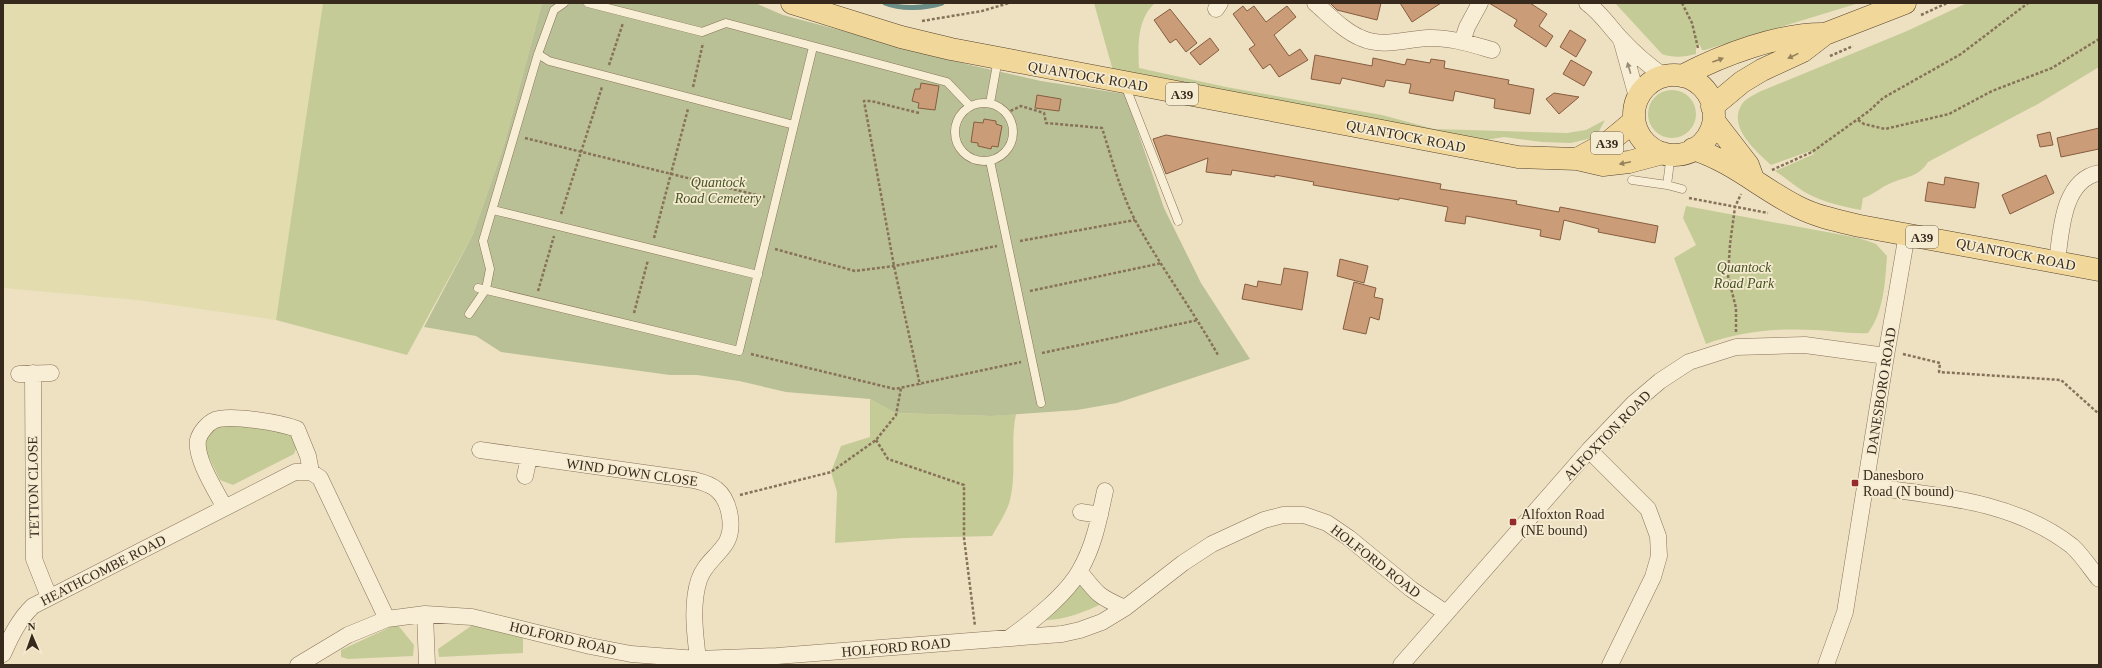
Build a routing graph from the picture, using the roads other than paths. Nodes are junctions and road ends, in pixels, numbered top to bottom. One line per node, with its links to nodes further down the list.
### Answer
1 (564, 3): 13 (lane)
2 (590, 3): 11 (lane)
3 (792, 3): 14 (main road, QUANTOCK ROAD / A39)
4 (1315, 3): 10 (street)
5 (1480, 3): 10 (street)
6 (1587, 3): 9 (street)
7 (1905, 3): 8 (main road, A39)
8 (1825, 34): 15 (main road, A39, one-way to 8); 20 (main road, A39, one-way to 20)
9 (1621, 39): 15 (street); 17 (street, one-way to 9)
10 (1462, 42): 12 (street)
11 (812, 47): 19 (lane); 22 (lane)
12 (1492, 50)
13 (538, 54): 22 (lane); 32 (lane)
14 (998, 59): 16 (main road, QUANTOCK ROAD / A39); 18 (lane)
15 (1674, 77): 17 (main road, A39); 20 (main road, A39)
16 (1124, 82): 25 (main road, QUANTOCK ROAD / A39); 33 (lane)
17 (1637, 97): 21 (main road, A39)
18 (990, 103): 19 (lane); 26 (lane)
19 (970, 106): 26 (lane)
20 (1713, 114): 23 (main road, A39); 28 (main road, QUANTOCK ROAD / A39)
21 (1634, 121): 24 (main road, A39); 25 (main road, A39)
22 (794, 125): 37 (lane)
23 (1693, 149): 24 (main road, A39); 28 (main road, QUANTOCK ROAD / A39)
24 (1667, 154): 25 (main road, QUANTOCK ROAD / A39, one-way to 25); 30 (lane)
25 (1577, 159)
26 (990, 161): 42 (lane)
27 (2099, 173): 35 (street)
28 (1755, 179): 34 (main road, QUANTOCK ROAD / A39)
29 (1632, 180): 30 (lane)
30 (1667, 186): 31 (lane)
31 (1682, 188)
32 (493, 210): 37 (lane); 38 (lane)
33 (1178, 221)
34 (1907, 234): 35 (main road, QUANTOCK ROAD / A39); 40 (street, DANESBORO ROAD)
35 (2056, 262): 36 (main road, QUANTOCK ROAD / A39)
36 (2099, 270)
37 (758, 275): 38 (lane)
38 (482, 288): 39 (lane)
39 (470, 314)
40 (1886, 353): 44 (street, ALFOXTON ROAD); 48 (street, DANESBORO ROAD)
41 (51, 373): 55 (street, TETTON CLOSE)
42 (1041, 402)
43 (480, 450): 45 (street, WIND DOWN CLOSE)
44 (1589, 450): 57 (street, ALFOXTON ROAD); 66 (street)
45 (529, 457): 47 (street); 62 (street, WIND DOWN CLOSE)
46 (311, 472): 50 (street, HEATHCOMBE ROAD); 50 (street); 59 (street)
47 (525, 476)
48 (1866, 486): 54 (street); 67 (street, DANESBORO ROAD)
49 (1104, 491): 52 (street)
50 (224, 508): 55 (street, HEATHCOMBE ROAD)
51 (1081, 512): 52 (street)
52 (1100, 515): 53 (street)
53 (1080, 572): 56 (street); 60 (street)
54 (2099, 579)
55 (49, 597): 61 (street, HEATHCOMBE ROAD)
56 (1126, 608): 57 (street, HOLFORD ROAD); 60 (street, HOLFORD ROAD)
57 (1446, 613): 65 (street, ALFOXTON ROAD)
58 (425, 614): 59 (street, HOLFORD ROAD); 62 (street, HOLFORD ROAD); 64 (street)
59 (387, 619): 63 (street, HOLFORD ROAD)
60 (1009, 638): 62 (street, HOLFORD ROAD)
61 (3, 654)
62 (698, 659)
63 (298, 665)
64 (427, 665)
65 (1401, 665)
66 (1610, 665)
67 (1826, 665)

